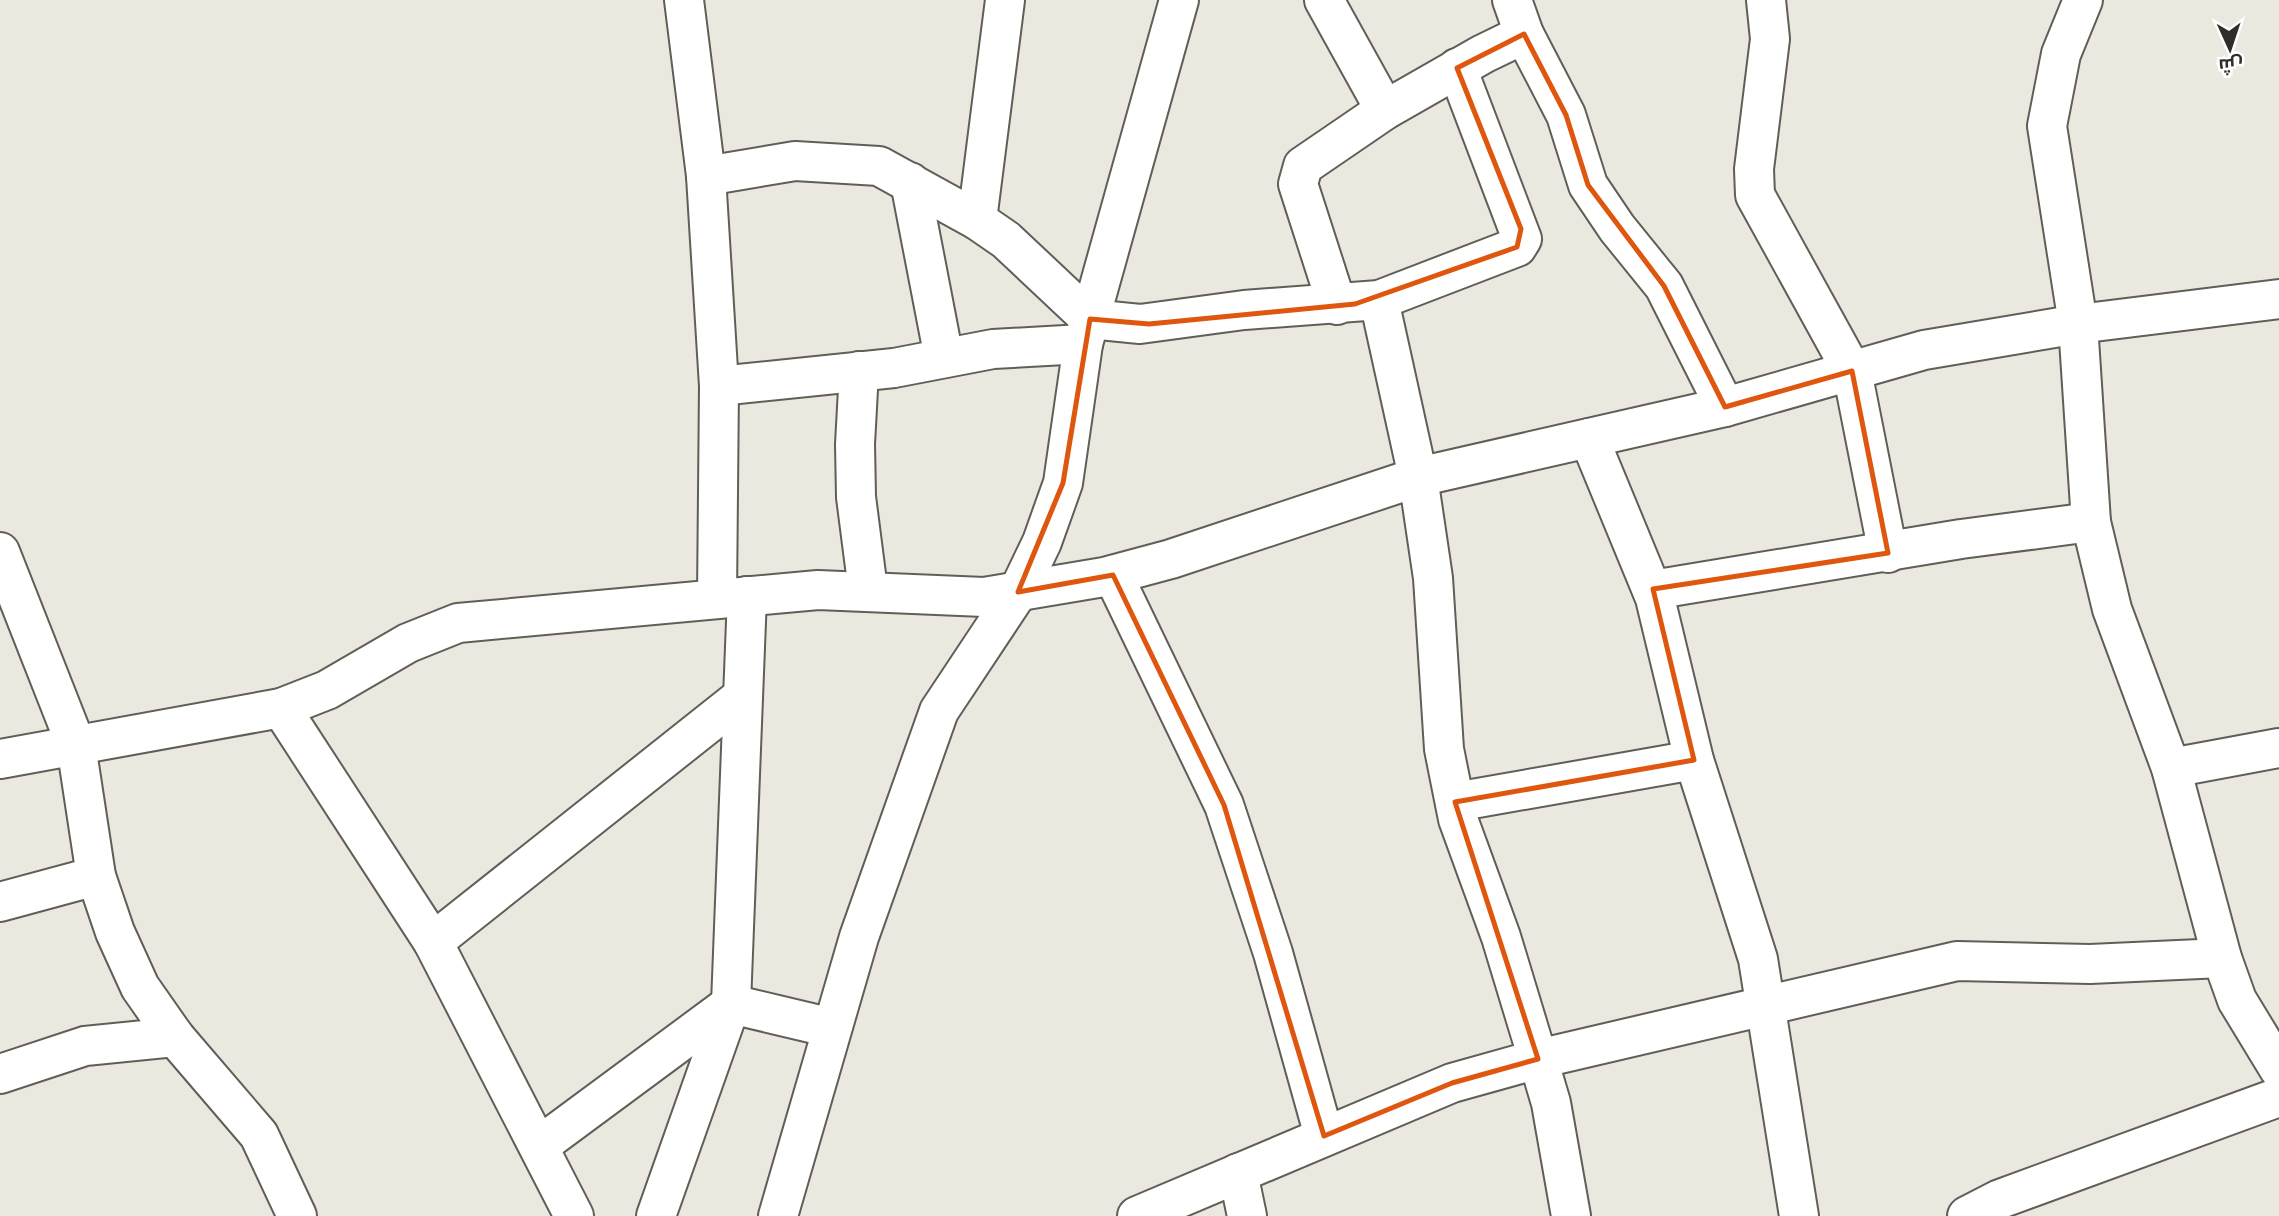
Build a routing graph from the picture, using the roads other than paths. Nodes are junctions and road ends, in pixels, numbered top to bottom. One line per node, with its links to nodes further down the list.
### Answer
1 (684, 0): 10 (street)
2 (1005, 0): 12 (street)
3 (1179, 0): 17 (street)
4 (1324, 0): 9 (street)
5 (1766, 0): 20 (street)
6 (2083, 0): 16 (street)
7 (1518, 17): 8 (street); 22 (street)
8 (1457, 68): 9 (street); 14 (street)
9 (1385, 110): 15 (street)
10 (706, 176): 11 (street); 21 (street)
11 (910, 182): 12 (street); 18 (street)
12 (977, 220): 17 (street)
13 (2279, 299): 16 (street)
14 (1380, 300): 15 (street); 24 (street)
15 (1336, 305): 17 (street)
16 (2078, 324): 20 (street); 25 (street)
17 (1087, 332): 18 (street); 31 (street)
18 (944, 358): 19 (street)
19 (859, 371): 21 (street); 29 (street)
20 (1852, 371): 22 (street); 27 (street)
21 (719, 386): 32 (street)
22 (1725, 407): 23 (street)
23 (1588, 438): 24 (street); 30 (street)
24 (1418, 477): 28 (street); 40 (street)
25 (2091, 522): 27 (street); 39 (street)
26 (0, 552): 35 (street)
27 (1888, 552): 30 (street)
28 (1113, 575): 31 (street); 53 (street)
29 (868, 590): 31 (street); 32 (street)
30 (1651, 590): 38 (street)
31 (1018, 592): 47 (street)
32 (732, 597): 33 (street); 34 (street)
33 (743, 695): 43 (street); 45 (street)
34 (281, 708): 35 (street); 43 (street)
35 (76, 745): 37 (street); 41 (street)
36 (2279, 748): 39 (street)
37 (0, 759)
38 (1694, 760): 40 (street); 46 (street)
39 (2171, 768): 44 (street)
40 (1455, 802): 49 (street)
41 (96, 876): 42 (street); 48 (street)
42 (0, 902)
43 (433, 942): 54 (street)
44 (2222, 958): 46 (street); 50 (street)
45 (731, 1004): 47 (street); 54 (street); 58 (street)
46 (1767, 1007): 49 (street); 63 (street)
47 (832, 1028): 59 (street)
48 (175, 1037): 51 (street); 56 (street)
49 (1538, 1059): 53 (street); 62 (street)
50 (2279, 1069)
51 (0, 1074)
52 (2279, 1097): 64 (street)
53 (1324, 1136): 55 (street)
54 (539, 1146): 57 (street)
55 (1238, 1173): 60 (street); 61 (street)
56 (297, 1216)
57 (574, 1216)
58 (656, 1216)
59 (778, 1216)
60 (1137, 1216)
61 (1247, 1216)
62 (1571, 1216)
63 (1799, 1216)
64 (1967, 1216)

